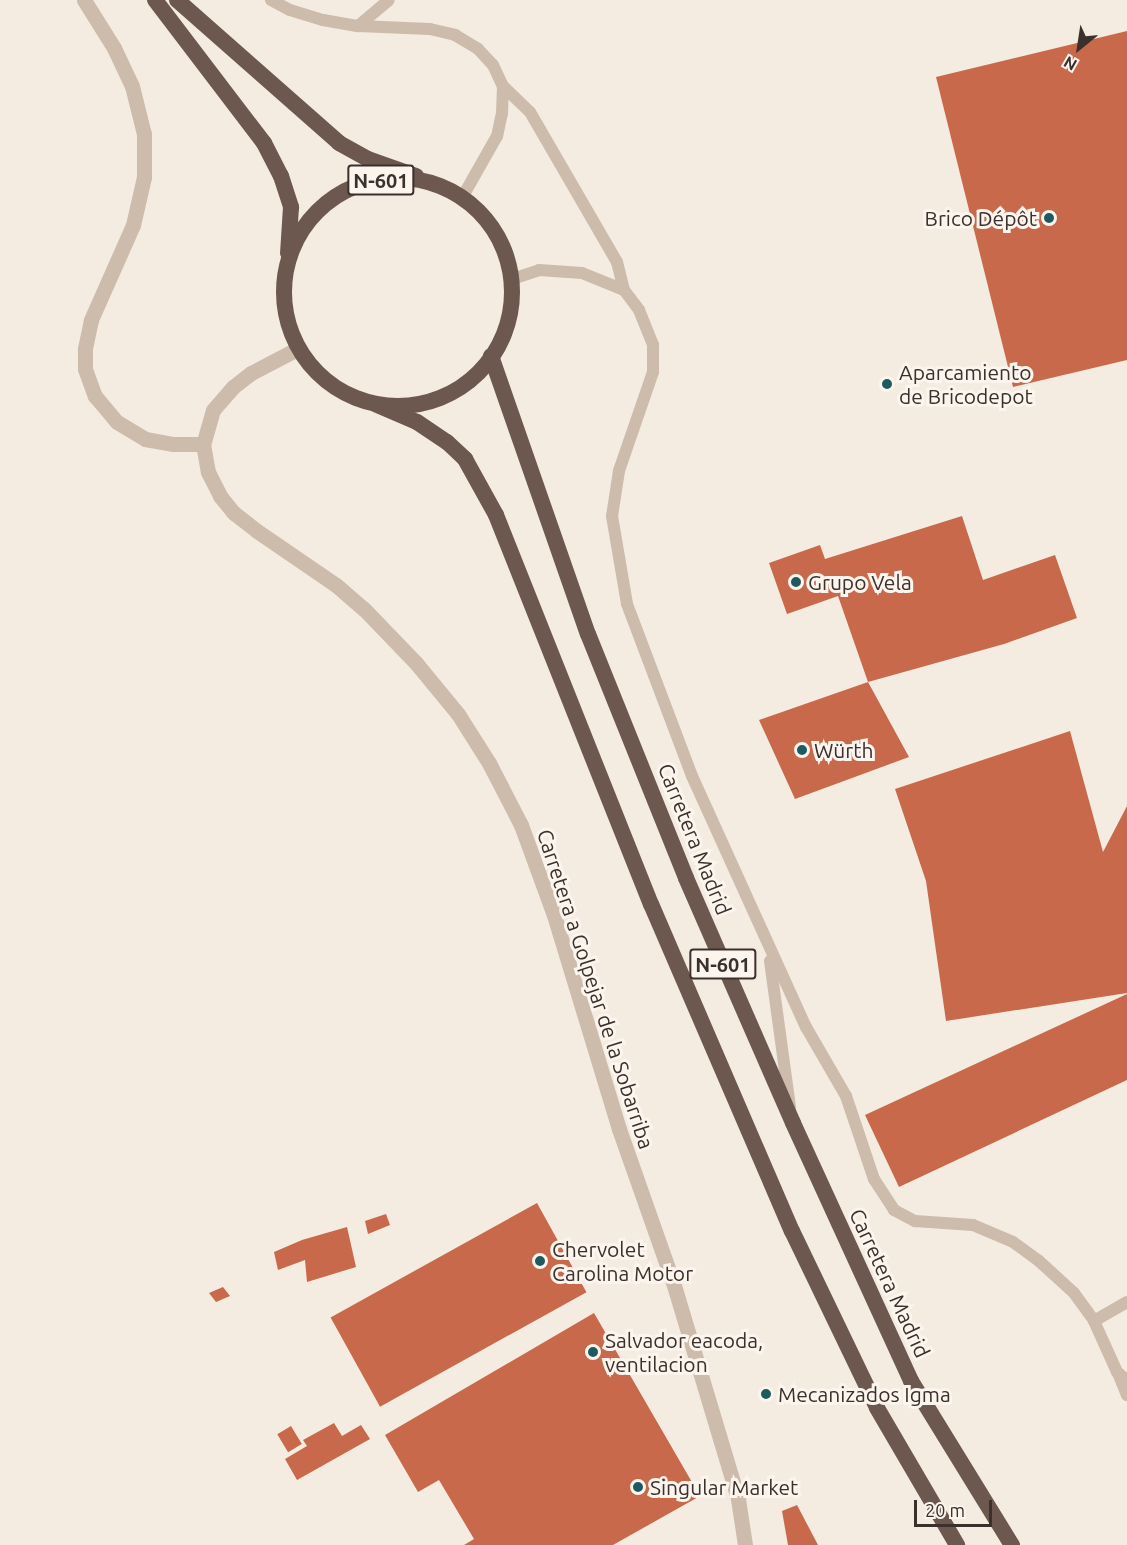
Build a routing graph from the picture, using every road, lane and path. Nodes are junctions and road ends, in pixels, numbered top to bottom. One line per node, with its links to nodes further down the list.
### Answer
1 (84, 0): 16 (street)
2 (155, 0): 10 (highway, N-601)
3 (177, 0): 8 (highway, N-601)
4 (271, 0): 6 (lane)
5 (389, 0): 6 (lane)
6 (358, 26): 7 (lane)
7 (503, 86): 9 (lane); 12 (lane)
8 (425, 180): 9 (highway, N-601); 10 (highway, N-601)
9 (463, 196): 11 (highway, N-601)
10 (288, 263): 13 (highway, N-601)
11 (512, 279): 12 (lane); 14 (highway, N-601)
12 (624, 290): 17 (lane)
13 (297, 349): 15 (highway, N-601); 16 (street, Carretera a Golpejar de la Sobarriba)
14 (491, 356): 15 (highway, N-601); 18 (highway, Carretera Madrid / N-601)
15 (377, 405): 24 (highway, N-601)
16 (203, 444): 23 (street, Carretera a Golpejar de la Sobarriba)
17 (768, 948): 18 (lane); 20 (lane)
18 (793, 1123): 25 (highway, Carretera Madrid / N-601)
19 (1127, 1302): 20 (lane)
20 (1094, 1322): 21 (lane)
21 (1122, 1376): 22 (lane)
22 (1127, 1395)
23 (746, 1545)
24 (957, 1545)
25 (1012, 1545)

